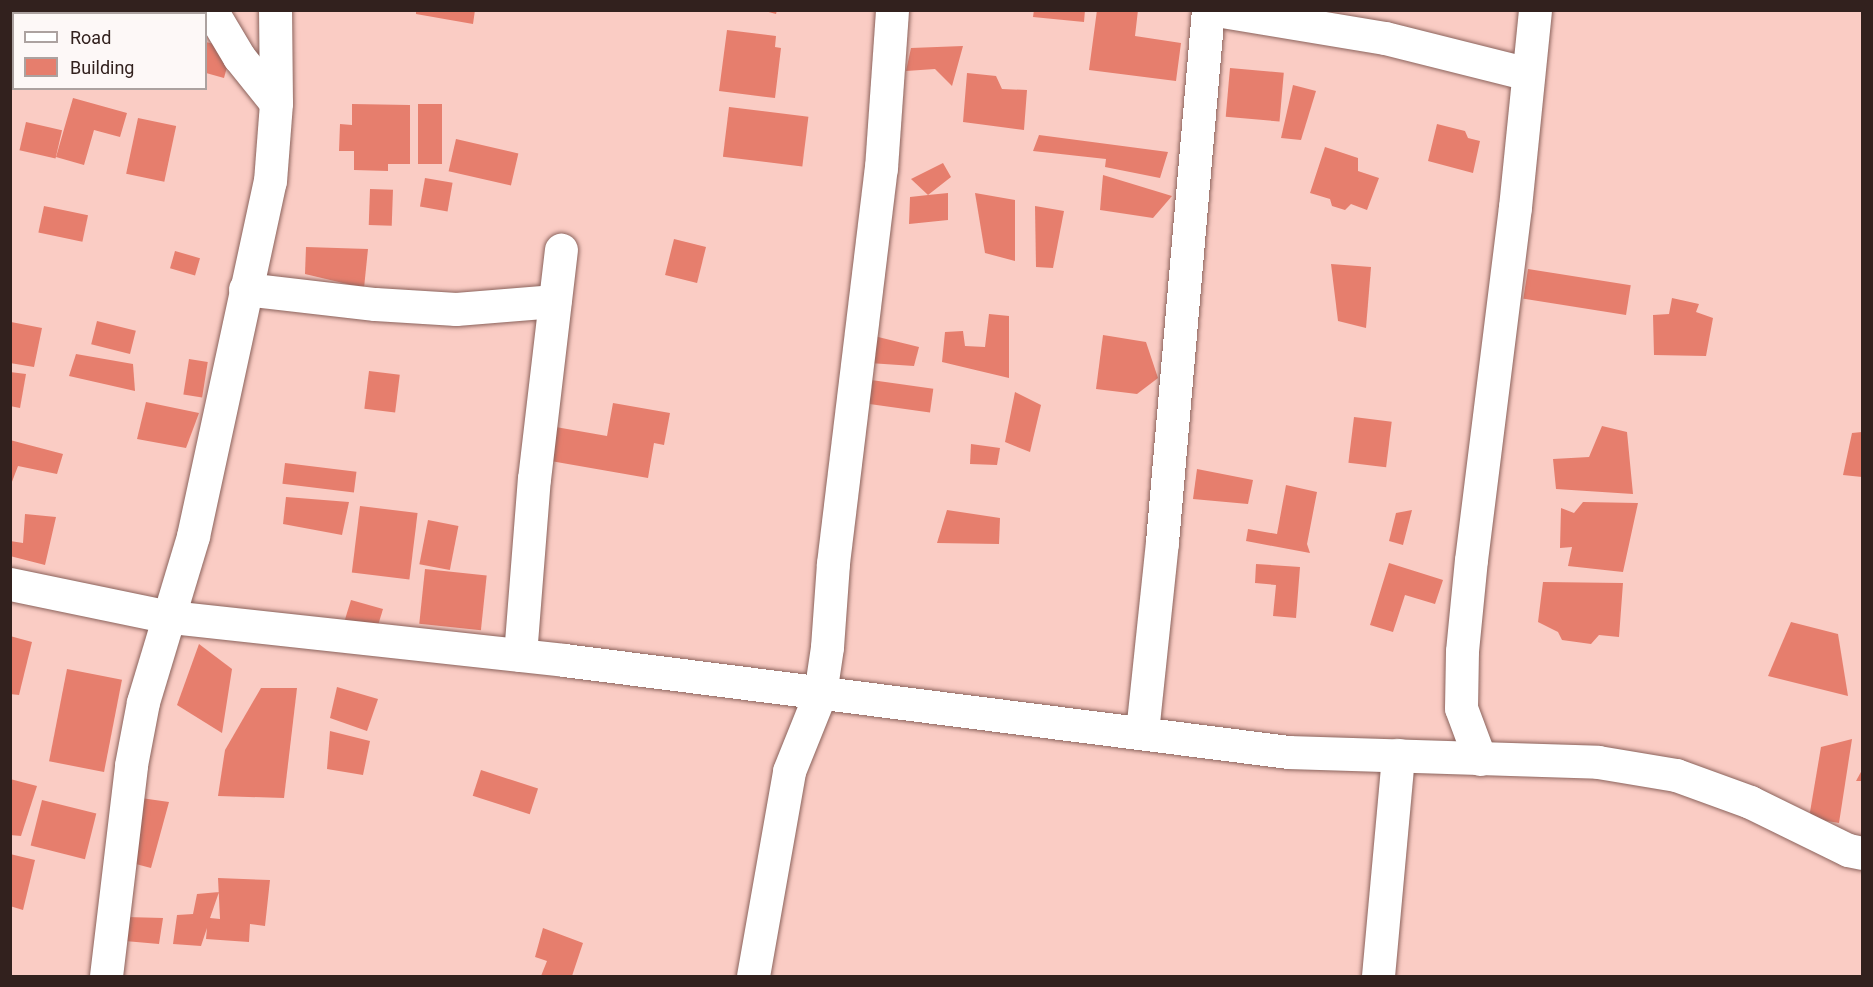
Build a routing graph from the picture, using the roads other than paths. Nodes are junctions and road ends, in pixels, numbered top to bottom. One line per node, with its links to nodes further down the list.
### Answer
1 (211, 10): 8 (street)
2 (275, 10): 8 (street)
3 (892, 10): 15 (street)
4 (1208, 10): 16 (street)
5 (1216, 10): 7 (street)
6 (1535, 10): 7 (street)
7 (1528, 74): 18 (street)
8 (276, 104): 10 (street)
9 (561, 250): 11 (street)
10 (245, 289): 11 (street); 13 (street)
11 (555, 301): 14 (street)
12 (10, 584): 13 (street)
13 (170, 617): 14 (street); 20 (street)
14 (520, 655): 15 (street)
15 (820, 694): 16 (street); 21 (street)
16 (1142, 732): 17 (street)
17 (1398, 755): 18 (street); 22 (street)
18 (1480, 759): 19 (street)
19 (1863, 853)
20 (106, 976)
21 (753, 976)
22 (1378, 976)

